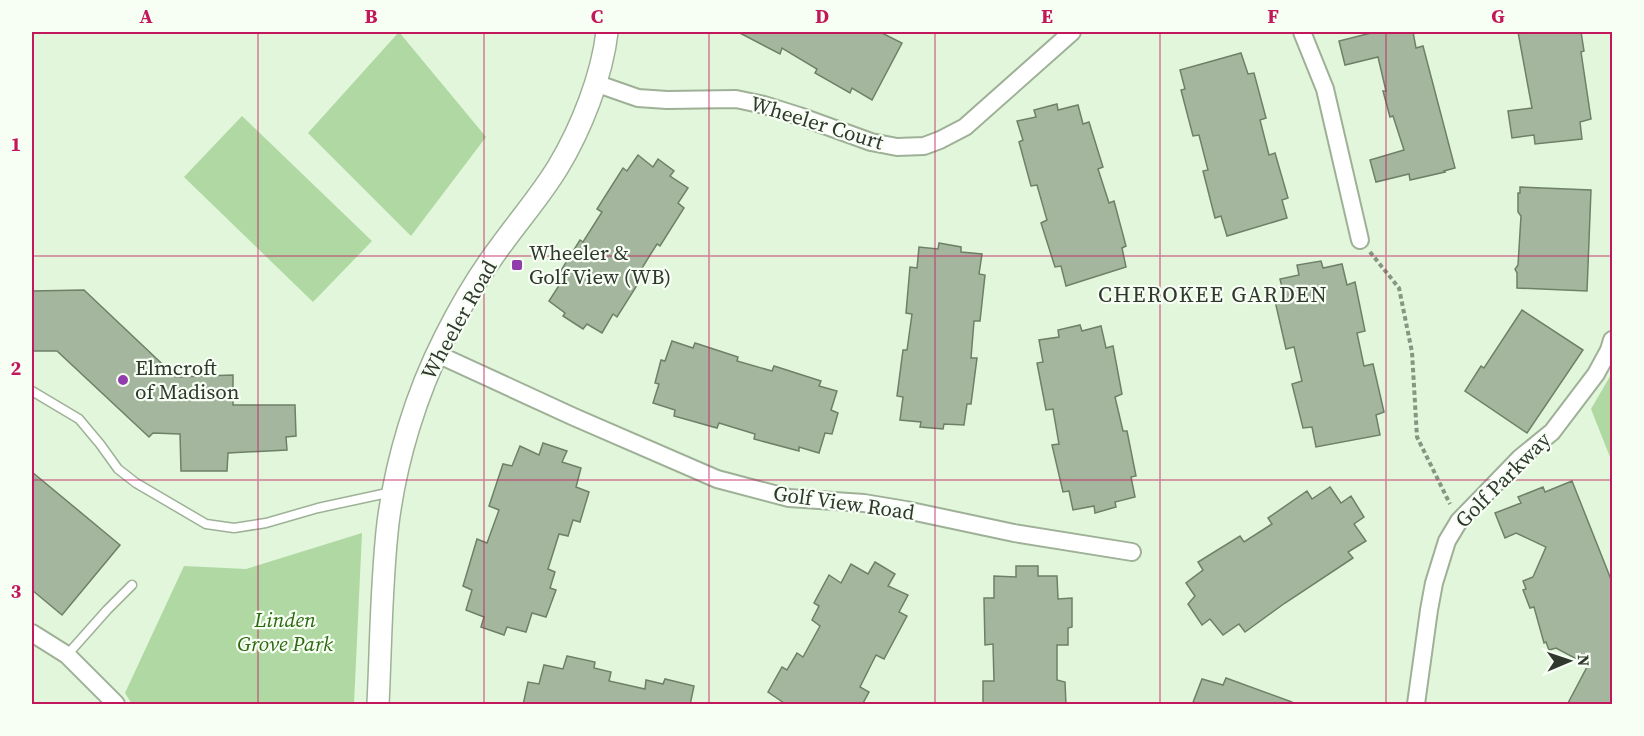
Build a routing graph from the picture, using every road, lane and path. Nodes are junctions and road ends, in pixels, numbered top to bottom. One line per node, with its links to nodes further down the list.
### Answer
1 (607, 32): 4 (street, Wheeler Road)
2 (1072, 32): 4 (street, Wheeler Court)
3 (1302, 32): 5 (street)
4 (595, 83): 7 (street, Wheeler Road)
5 (1360, 240): 10 (path)
6 (1612, 340): 10 (street, Golf Parkway)
7 (437, 354): 9 (street, Wheeler Road); 11 (street, Golf View Road)
8 (32, 391): 9 (lane)
9 (393, 492): 16 (street, Wheeler Road)
10 (1459, 521): 17 (street, Golf Parkway)
11 (1132, 552)
12 (132, 585): 14 (lane)
13 (32, 633): 14 (street)
14 (67, 655): 15 (street)
15 (116, 705)
16 (378, 705)
17 (1416, 705)

